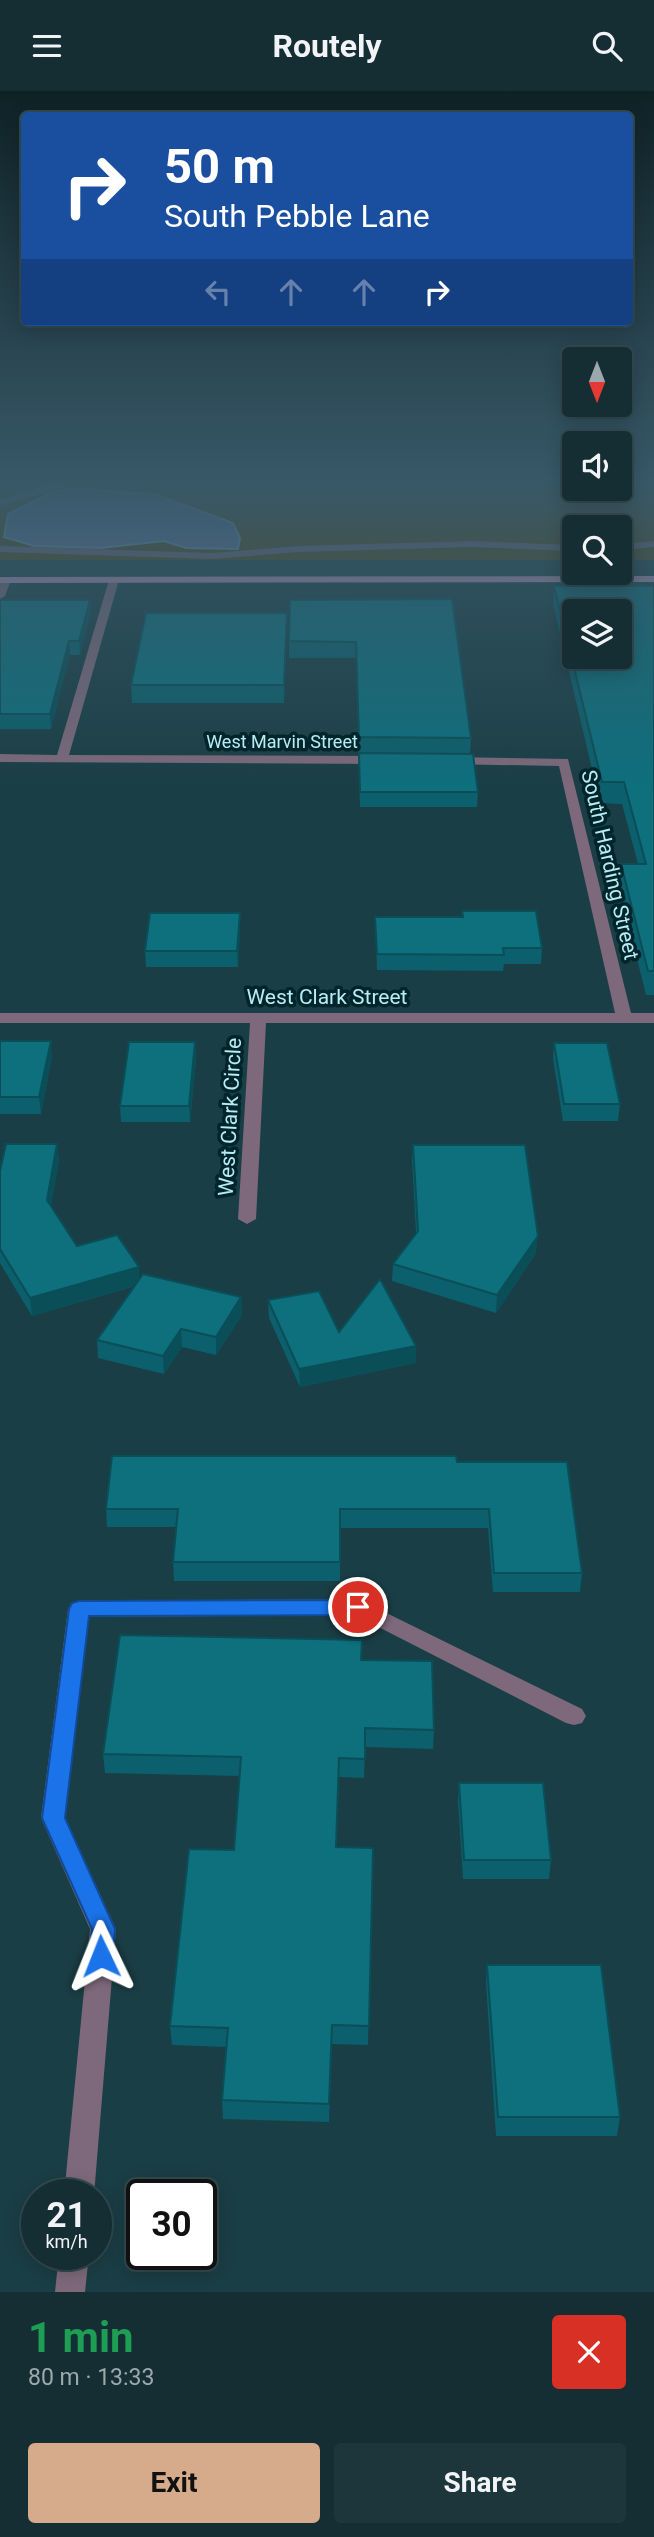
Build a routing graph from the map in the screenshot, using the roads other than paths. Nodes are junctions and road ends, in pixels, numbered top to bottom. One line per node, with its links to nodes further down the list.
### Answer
1 (113, 584): 3 (street)
2 (0, 758): 3 (street, West Marvin Street)
3 (62, 758): 4 (street, West Marvin Street)
4 (397, 760)
5 (439, 761): 8 (street, South Harding Street)
6 (0, 1018): 7 (street, West Clark Street)
7 (258, 1018): 8 (street, West Clark Street); 10 (street, West Clark Circle)
8 (624, 1018): 9 (street, West Clark Street)
9 (654, 1018)
10 (247, 1219)
11 (574, 1716): 12 (street)
12 (80, 2179)
13 (72, 2270): 14 (street)
14 (70, 2292)

